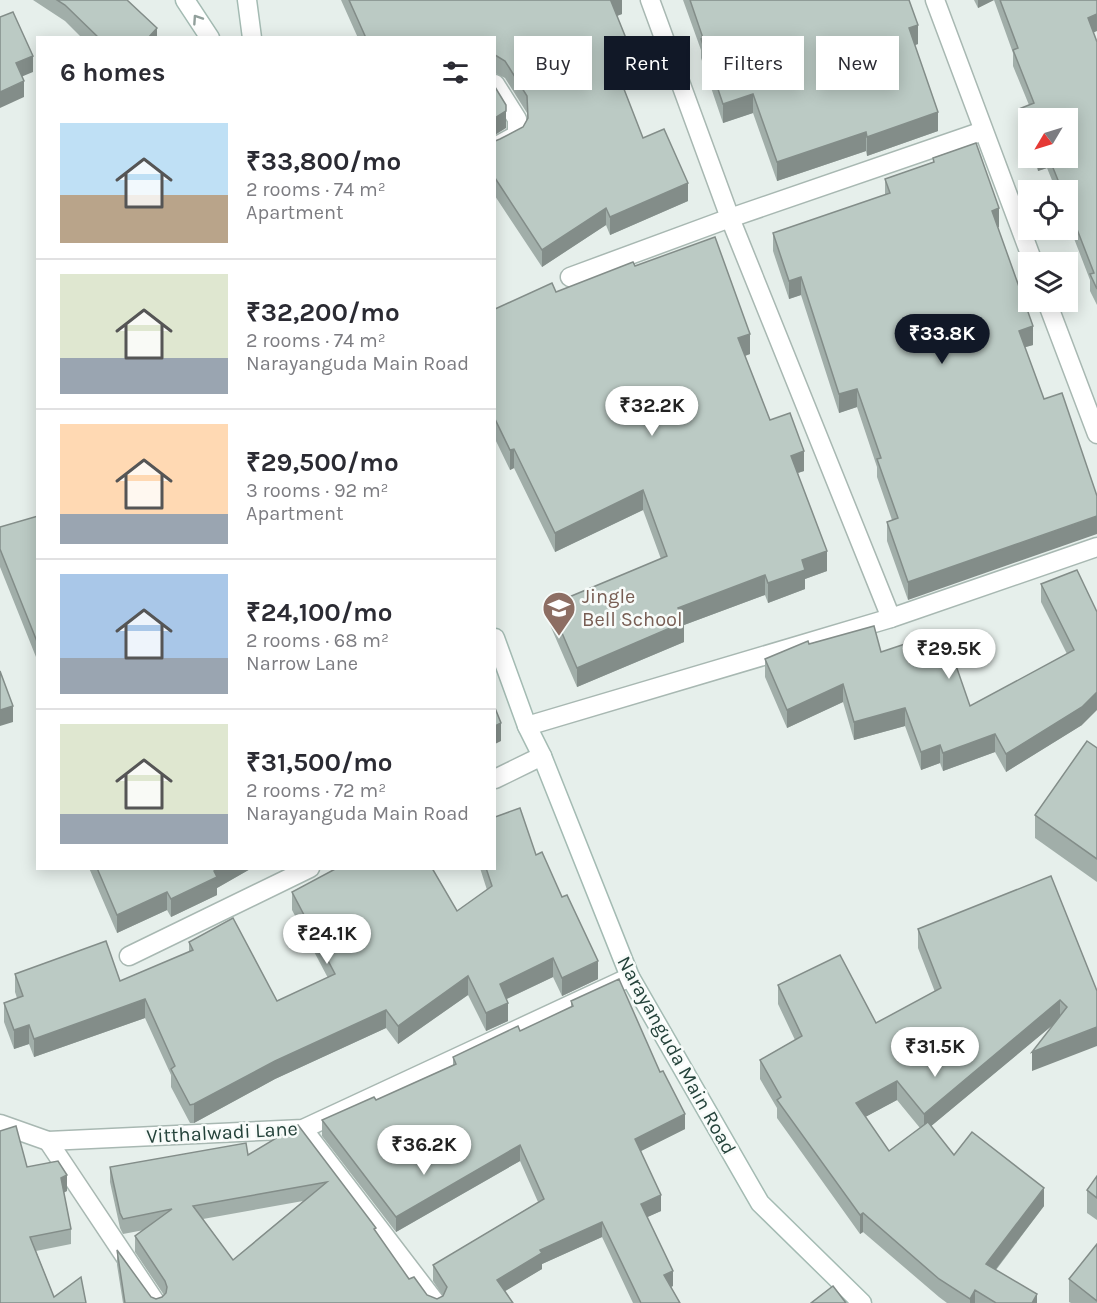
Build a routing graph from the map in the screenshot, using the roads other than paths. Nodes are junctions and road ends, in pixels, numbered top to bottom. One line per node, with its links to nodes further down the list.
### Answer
1 (184, 0): 5 (street, one-way to 1)
2 (247, 0): 6 (street)
3 (650, 0): 10 (street)
4 (935, 0): 8 (street)
5 (209, 36)
6 (252, 36)
7 (496, 86): 9 (street)
8 (983, 131): 10 (street); 11 (street)
9 (496, 146)
10 (730, 218): 12 (street); 16 (street)
11 (1029, 252)
12 (570, 277)
13 (1051, 312): 14 (street)
14 (1097, 434)
15 (1097, 548): 16 (street)
16 (891, 618): 18 (street)
17 (496, 641): 18 (street, Narayanguda Main Road)
18 (527, 726): 19 (street, Narayanguda Main Road)
19 (542, 756): 20 (street); 23 (street, Narayanguda Main Road)
20 (496, 779)
21 (306, 870): 22 (street)
22 (129, 956)
23 (630, 977): 25 (street, Vitthalwadi Lane); 29 (street, Narayanguda Main Road)
24 (0, 1124): 26 (street, Vitthalwadi Lane)
25 (303, 1129): 26 (street, Vitthalwadi Lane); 28 (street)
26 (48, 1141): 27 (street)
27 (156, 1303)
28 (436, 1303)
29 (862, 1303)

